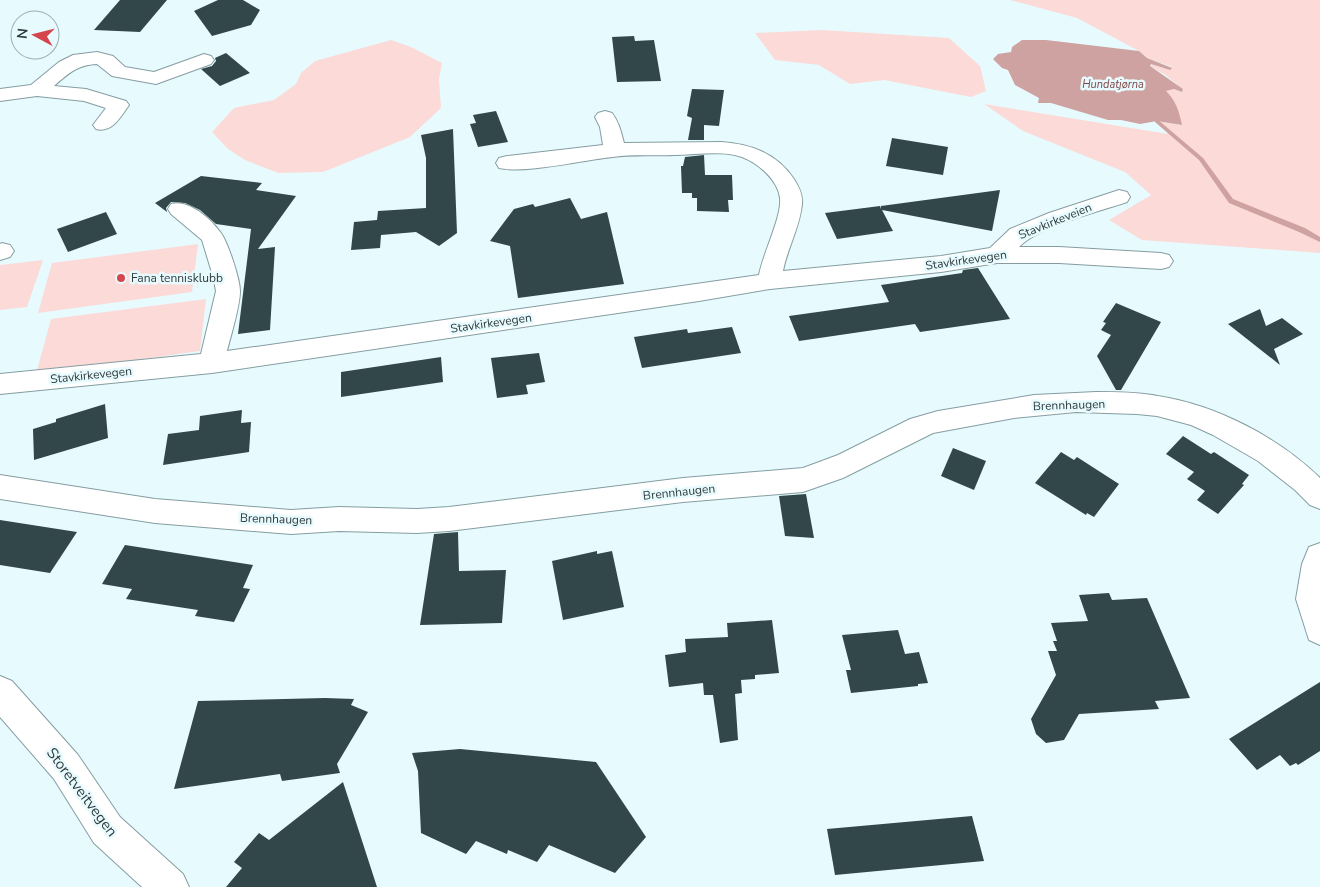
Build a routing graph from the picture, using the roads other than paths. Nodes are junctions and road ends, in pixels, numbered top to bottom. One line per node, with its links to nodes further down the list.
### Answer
1 (204, 60): 2 (street)
2 (37, 90): 3 (street); 5 (street)
3 (0, 95)
4 (605, 117): 6 (street)
5 (103, 125)
6 (615, 150): 7 (street); 12 (street)
7 (507, 163)
8 (1119, 197): 10 (street, Stavkirkeveien)
9 (179, 209): 13 (street)
10 (997, 255): 11 (street, Stavkirkevegen); 12 (street, Stavkirkevegen)
11 (1161, 261)
12 (770, 281): 13 (street, Stavkirkevegen)
13 (212, 363): 14 (street, Stavkirkevegen)
14 (0, 384)
15 (0, 487): 16 (street, Brennhaugen)
16 (1320, 497)
17 (1320, 556): 18 (street)
18 (1320, 630)
19 (0, 692): 20 (street, Storetveitvegen)
20 (170, 887)

